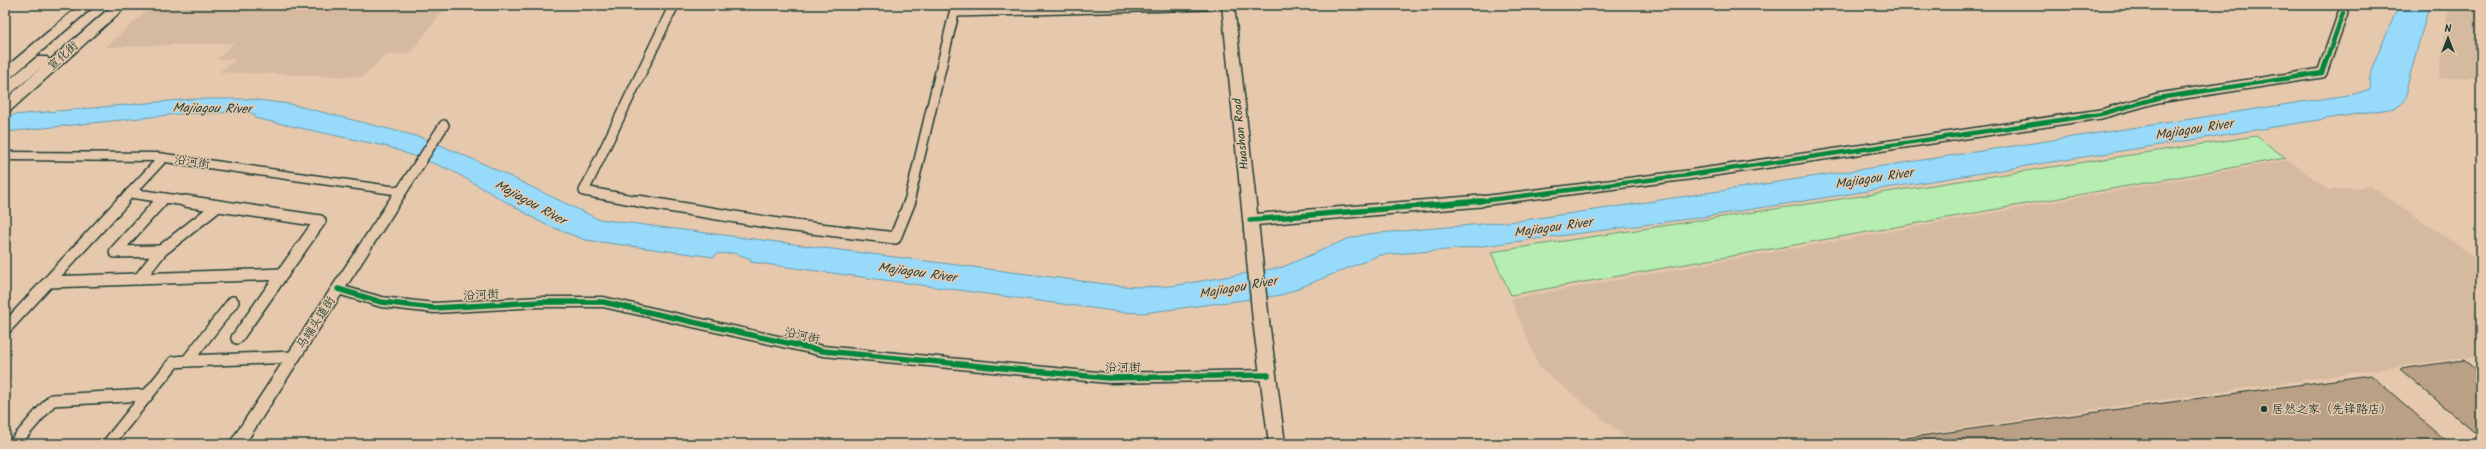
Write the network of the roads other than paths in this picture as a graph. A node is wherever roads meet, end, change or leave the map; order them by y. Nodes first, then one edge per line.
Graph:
1 (76, 5) edge
2 (88, 5) edge
3 (109, 5) edge
4 (121, 5) edge
5 (674, 5) edge
6 (1210, 5) edge
7 (1228, 5) edge
8 (956, 8) edge
9 (2343, 13) dead end
10 (5, 63) edge
11 (5, 76) edge
12 (5, 91) edge
13 (5, 108) edge
14 (444, 125) dead end
15 (5, 156) edge
16 (163, 158) junction
17 (421, 161) joint
18 (402, 191) junction
19 (130, 193) junction
20 (164, 198) junction
21 (218, 206) junction
22 (1250, 220) junction
23 (161, 250) junction
24 (283, 274) junction
25 (139, 279) junction
26 (49, 282) junction
27 (338, 289) junction
28 (233, 302) dead end
29 (5, 329) edge
30 (237, 338) dead end
31 (294, 357) junction
32 (187, 362) junction
33 (1268, 375) junction
34 (147, 395) junction
35 (14, 444) edge
36 (108, 444) edge
37 (237, 444) edge
38 (1277, 444) edge

1 - 10 highway
2 - 11 highway, 宣化街
3 - 12 highway
4 - 13 highway, 宣化街
5 - 8 street
6 - 8 street
7 - 22 main road, Huashan Road
9 - 22 street
14 - 17 street
15 - 16 street, 沿河街
16 - 18 street, 沿河街
16 - 19 street
17 - 18 street, 马端头道街
18 - 27 street, 马端头道街
19 - 20 street
19 - 26 street
20 - 21 street
20 - 23 street
21 - 23 street
21 - 24 street
22 - 33 main road, Huashan Road
23 - 25 street
24 - 25 street
24 - 30 street
25 - 26 street
26 - 29 street
27 - 31 street, 马端头道街
27 - 33 street, 沿河街
28 - 32 street
31 - 32 street
31 - 37 street, 马端头道街
32 - 34 street
33 - 38 main road, Huashan Road
34 - 35 street
34 - 36 street

